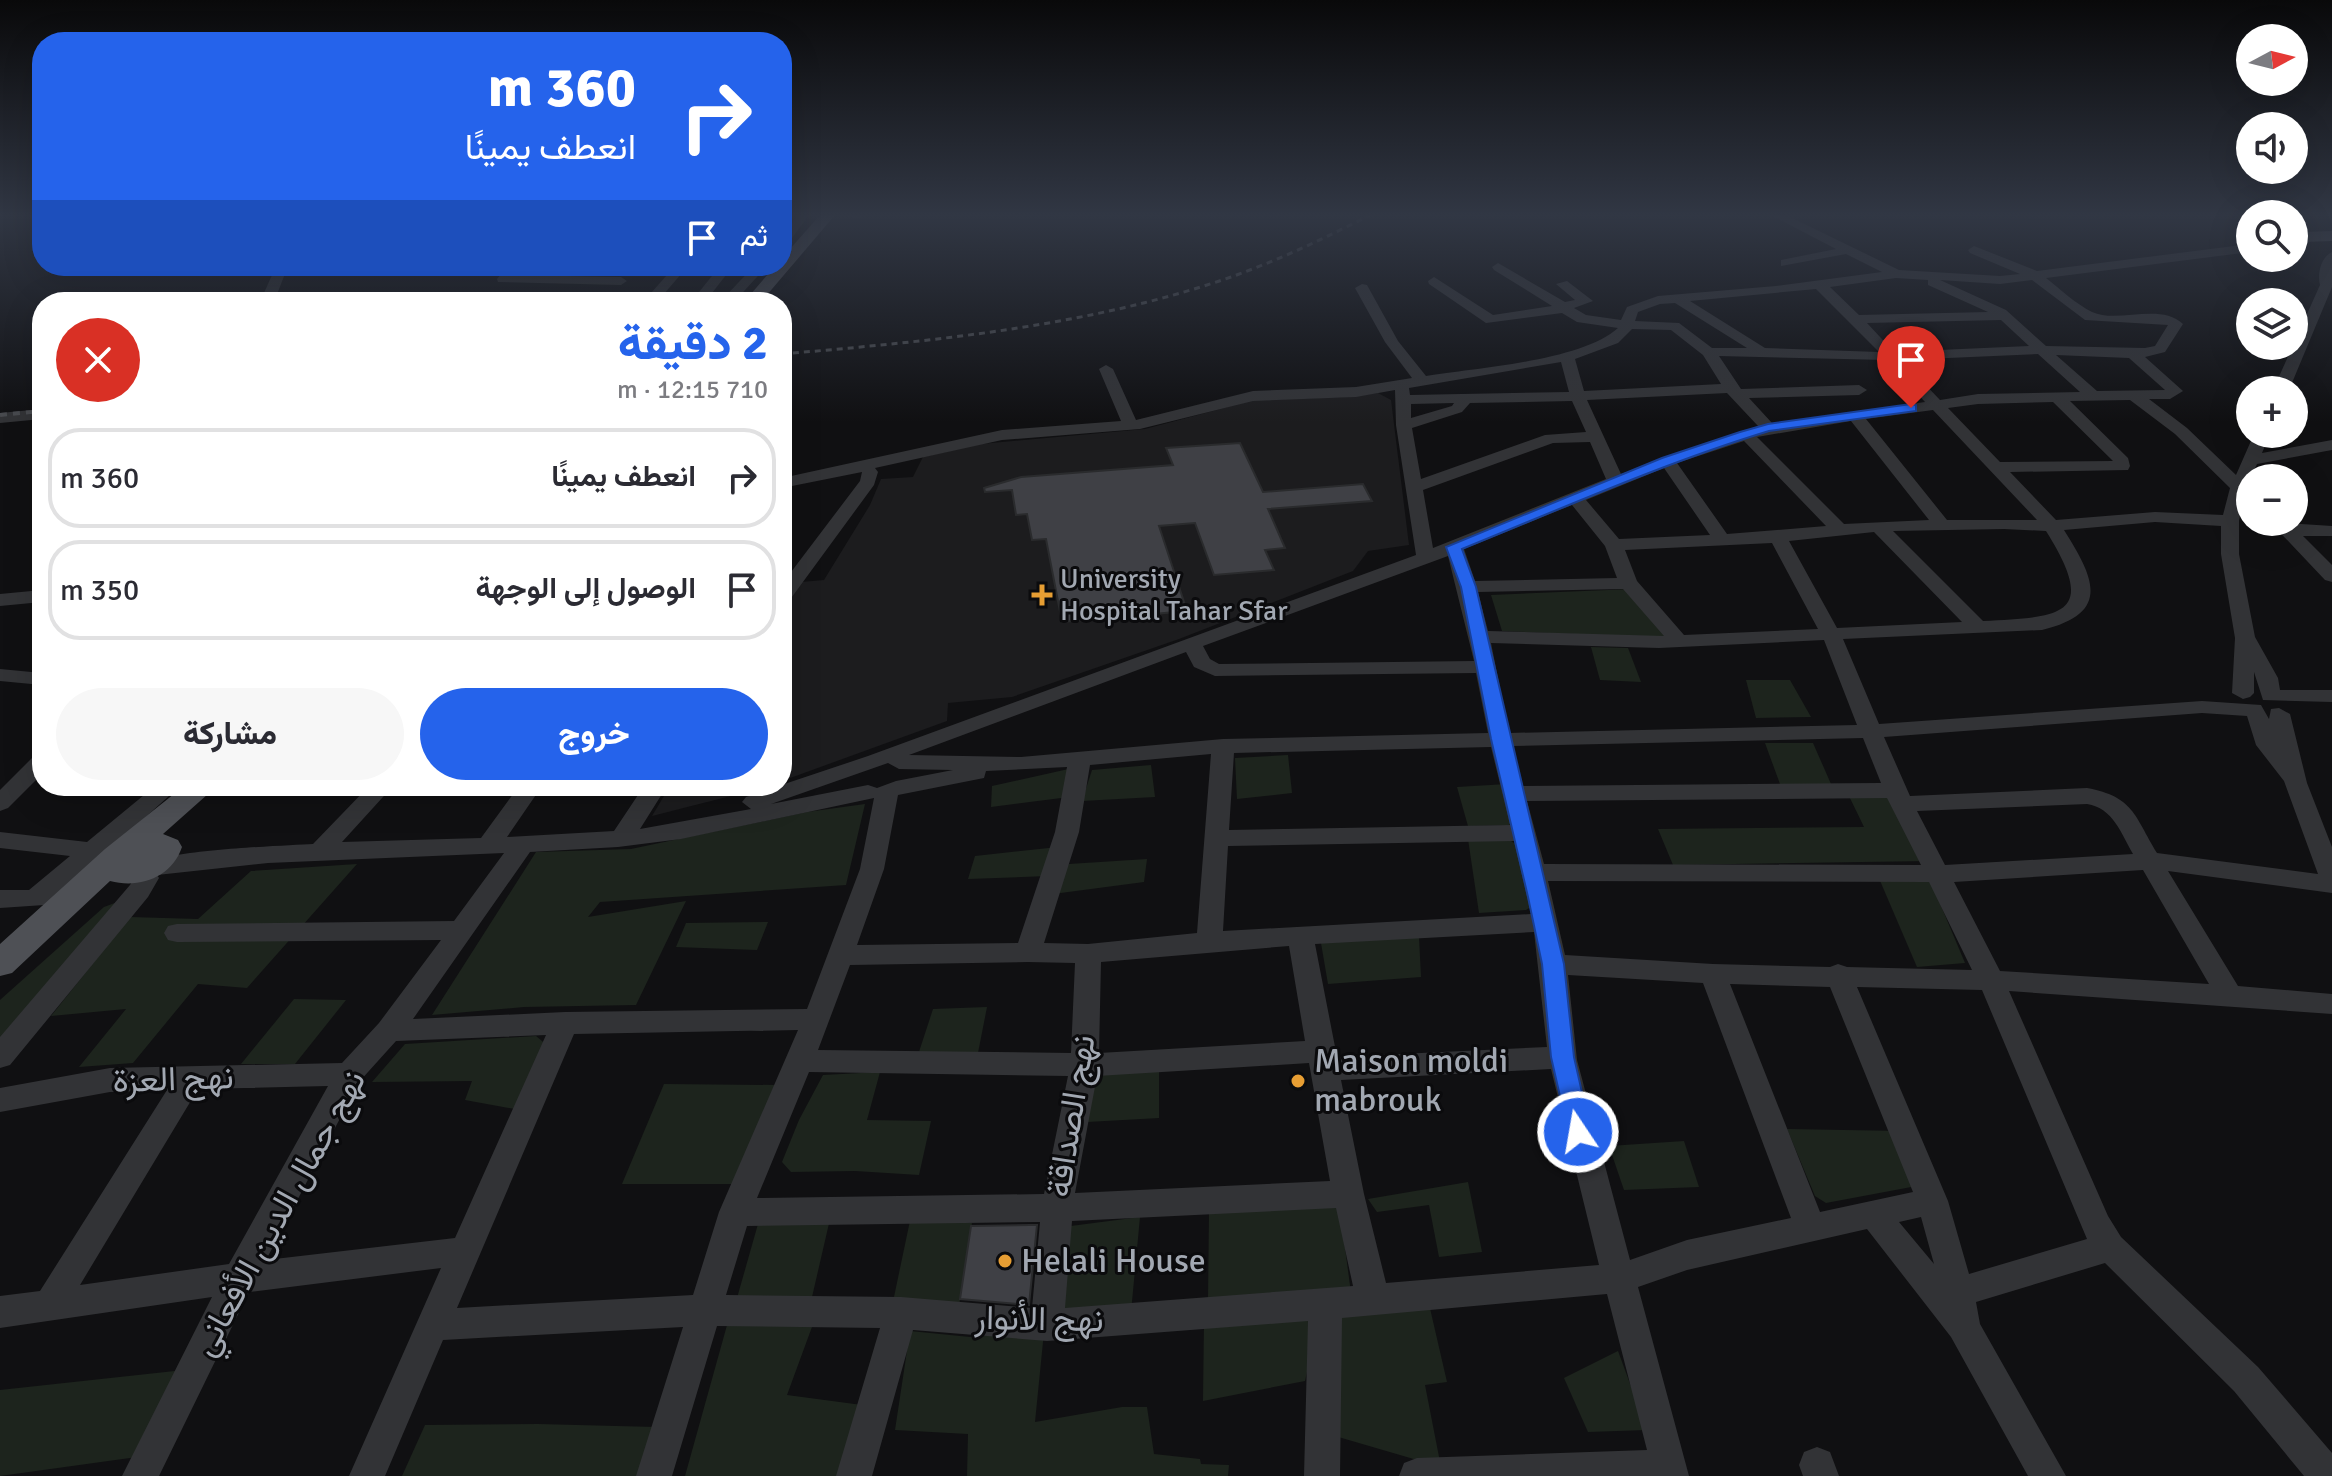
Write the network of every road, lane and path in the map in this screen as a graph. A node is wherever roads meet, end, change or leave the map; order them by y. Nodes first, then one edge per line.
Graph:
1 (2329, 283) edge
2 (1438, 284) edge
3 (1526, 284) edge
4 (1562, 284) dead end
5 (1828, 284) edge
6 (1936, 284) edge
7 (2046, 284) edge
8 (1820, 285) junction
9 (1362, 288) dead end
10 (1677, 298) junction
11 (1564, 307) junction
12 (2005, 316) junction
13 (1582, 319) junction
14 (1855, 319) junction
15 (1627, 325) junction
16 (1606, 343) junction
17 (1759, 350) junction
18 (2041, 350) junction
19 (1709, 352) junction
20 (2132, 353) junction
21 (1817, 356) junction
22 (1567, 357) junction
23 (1889, 357) junction
24 (1106, 369) dead end
25 (2287, 376) edge
26 (1421, 380) junction
27 (1859, 390) junction
28 (1734, 391) junction
29 (1402, 392) junction
30 (2091, 394) junction
31 (2055, 395) junction
32 (2134, 395) junction
33 (1578, 396) junction
34 (1464, 399) junction
35 (1934, 404) junction
36 (1888, 411) junction
37 (32, 415) edge
38 (1855, 416) junction
39 (0, 418) edge
40 (1131, 425) junction
41 (1404, 425) junction
42 (1768, 428) junction
43 (1745, 434) junction
44 (1594, 437) junction
45 (2327, 446) edge
46 (2255, 448) edge
47 (2250, 460) junction
48 (1667, 461) junction
49 (2249, 464) edge
50 (866, 466) junction
51 (1993, 467) junction
52 (792, 481) edge
53 (1616, 482) junction
54 (2236, 485) edge
55 (1413, 488) junction
56 (1575, 498) junction
57 (2236, 509) edge
58 (2230, 521) junction
59 (1941, 524) junction
60 (1878, 526) junction
61 (2052, 526) junction
62 (2308, 528) edge
63 (1839, 530) junction
64 (2332, 531) edge
65 (2294, 536) edge
66 (1778, 537) junction
67 (1721, 538) junction
68 (1614, 545) junction
69 (1454, 547) junction
70 (1425, 556) junction
71 (2332, 576) edge
72 (1628, 583) junction
73 (792, 584) edge
74 (1469, 587) junction
75 (32, 597) edge
76 (0, 600) edge
77 (1978, 627) junction
78 (1831, 634) junction
79 (1478, 637) junction
80 (1679, 641) junction
81 (1192, 643) junction
82 (1485, 667) junction
83 (0, 675) edge
84 (32, 678) edge
85 (2332, 697) edge
86 (2261, 704) junction
87 (957, 729) junction
88 (1871, 731) junction
89 (1500, 739) junction
90 (1223, 746) junction
91 (1080, 758) junction
92 (1021, 764) junction
93 (32, 771) edge
94 (890, 774) junction
95 (1516, 794) junction
96 (164, 796) edge
97 (194, 796) edge
98 (197, 796) edge
99 (372, 796) edge
100 (524, 796) edge
101 (649, 796) edge
102 (1899, 797) junction
103 (0, 803) edge
104 (1524, 833) junction
105 (622, 838) junction
106 (1218, 838) junction
107 (0, 840) edge
108 (522, 846) junction
109 (487, 847) junction
110 (319, 852) junction
111 (130, 859) junction
112 (2152, 861) junction
113 (1533, 872) junction
114 (1940, 874) junction
115 (2332, 882) edge
116 (0, 899) edge
117 (54, 899) junction
118 (1544, 922) junction
119 (463, 930) junction
120 (177, 933) dead end
121 (1300, 936) junction
122 (27, 941) junction
123 (1209, 941) junction
124 (1028, 952) junction
125 (1088, 954) junction
126 (842, 955) junction
127 (0, 964) edge
128 (1553, 964) junction
129 (1713, 974) junction
130 (1838, 974) junction
131 (1991, 980) junction
132 (2230, 996) junction
133 (2332, 1004) edge
134 (817, 1019) junction
135 (565, 1023) junction
136 (389, 1031) junction
137 (0, 1057) edge
138 (1563, 1057) junction
139 (1322, 1060) junction
140 (799, 1061) junction
141 (1085, 1065) junction
142 (349, 1074) junction
143 (190, 1078) junction
144 (0, 1100) edge
145 (1348, 1194) junction
146 (1932, 1201) junction
147 (1057, 1208) junction
148 (735, 1212) junction
149 (1872, 1212) junction
150 (1810, 1225) junction
151 (2110, 1247) junction
152 (464, 1251) junction
153 (239, 1278) junction
154 (1620, 1278) junction
155 (1958, 1292) junction
156 (1373, 1299) junction
157 (51, 1303) junction
158 (1325, 1304) junction
159 (705, 1310) junction
160 (0, 1312) edge
161 (901, 1313) junction
162 (432, 1325) junction
163 (1047, 1325) junction
164 (1964, 1328) junction
165 (1670, 1471) edge
166 (140, 1476) edge
167 (367, 1476) edge
168 (654, 1476) edge
169 (854, 1476) edge
170 (1322, 1476) edge
171 (1417, 1476) edge
172 (2048, 1476) edge
173 (2328, 1476) edge

1 - 25 street
2 - 11 street
3 - 11 street
4 - 11 street
5 - 8 street
6 - 12 street
7 - 20 street
8 - 10 street
8 - 14 street
9 - 26 street
10 - 15 street
10 - 17 street
11 - 13 street
12 - 14 street
12 - 18 street
13 - 15 street
13 - 16 street
14 - 23 street
15 - 16 street
15 - 19 street
16 - 22 street
17 - 19 street
17 - 21 street
18 - 20 street
18 - 23 street
18 - 30 street
19 - 28 street
20 - 32 street
21 - 23 street
21 - 27 street
22 - 26 street
22 - 33 street
23 - 35 street
24 - 40 street
26 - 29 street
27 - 28 street
27 - 36 street
28 - 33 street
28 - 42 street
29 - 34 street
29 - 40 street
29 - 41 street
30 - 31 street
30 - 32 street
31 - 35 street
31 - 51 street
32 - 54 street
33 - 34 street
33 - 44 street
34 - 41 street
35 - 36 street
35 - 51 street
36 - 38 street
37 - 39 street
38 - 42 street
38 - 59 street
40 - 50 street
41 - 55 street
42 - 43 street
43 - 48 street
43 - 63 street
44 - 53 street
44 - 55 street
45 - 47 street
46 - 47 street
47 - 49 street
48 - 53 street
48 - 67 street
50 - 52 street
50 - 73 street
51 - 61 street
53 - 56 street
55 - 70 street
56 - 68 street
56 - 69 street
57 - 58 street
58 - 61 street
58 - 86 street
59 - 60 street
59 - 61 street
60 - 63 street
60 - 77 street
61 - 77 street
62 - 64 street
63 - 66 street
65 - 71 street
66 - 67 street
66 - 78 street
67 - 68 street
68 - 72 street
69 - 70 street
69 - 74 street
70 - 81 street
72 - 74 street
72 - 80 street
74 - 79 street
75 - 76 street
77 - 78 street
78 - 80 street
78 - 88 street
79 - 80 street
79 - 82 street
81 - 82 street
81 - 87 street
82 - 89 street
83 - 84 street
85 - 86 street
86 - 88 street
86 - 115 street
87 - 94 street
87 - 94 street
88 - 89 street
88 - 102 street
89 - 90 street
89 - 95 street
90 - 91 street
90 - 106 street
91 - 92 street
91 - 124 street
92 - 94 street
92 - 94 street
93 - 103 street
94 - 105 street
94 - 126 street
95 - 102 street
95 - 104 street
96 - 111 street
97 - 111 main road
98 - 111 main road
99 - 110 street
100 - 109 street
101 - 105 street
102 - 112 street
102 - 114 street
104 - 106 street
104 - 113 street
105 - 108 street
106 - 123 street
107 - 111 street
108 - 109 street
108 - 119 street, نهج جمال الدين الأفعاني
109 - 110 street
110 - 111 street
111 - 117 main road
111 - 122 main road
111 - 137 street
112 - 114 street
112 - 115 street
112 - 132 street
113 - 114 street
113 - 118 street
114 - 131 street
116 - 117 street
117 - 122 main road
118 - 121 street
118 - 128 street
119 - 120 street
119 - 136 street, نهج جمال الدين الأفعاني
121 - 123 street
121 - 139 street
122 - 127 main road
123 - 125 street
124 - 125 street
124 - 126 street
125 - 141 street, نهج الصداقة
126 - 134 street
128 - 129 street
128 - 138 street
129 - 130 street
129 - 150 street
130 - 131 street
130 - 146 street
131 - 132 street
131 - 151 street
132 - 133 street
134 - 135 street
134 - 140 street
135 - 136 street
135 - 152 street
136 - 142 street, نهج جمال الدين الأفعاني
138 - 139 street
138 - 154 street
139 - 141 street
139 - 145 street
140 - 141 street
140 - 148 street
141 - 147 street, نهج الصداقة
142 - 143 street, نهج العزة
142 - 153 street, نهج جمال الدين الأفعاني
143 - 144 street, نهج العزة
143 - 157 street
145 - 147 street
145 - 156 street
146 - 149 street, نهج الأنوار
146 - 155 street
147 - 148 street
147 - 163 street, نهج الصداقة
148 - 159 street
149 - 150 street, نهج الأنوار
149 - 164 street
150 - 154 street, نهج الأنوار
151 - 155 street
151 - 173 street
152 - 153 street
152 - 162 street
153 - 157 street
153 - 166 street, نهج جمال الدين الأفعاني
154 - 156 street, نهج الأنوار
154 - 165 street
155 - 164 street
156 - 158 street, نهج الأنوار
157 - 160 street
158 - 163 street, نهج الأنوار
158 - 170 street
159 - 161 street, نهج الأنوار
159 - 162 street, نهج الأنوار
159 - 168 street
161 - 163 street, نهج الأنوار
161 - 169 street
162 - 167 street
164 - 172 street
165 - 171 street

